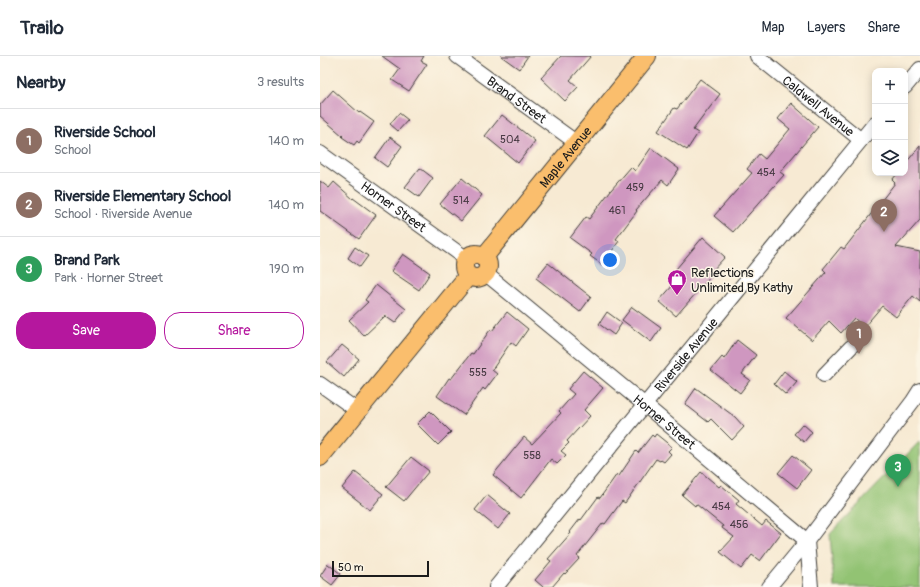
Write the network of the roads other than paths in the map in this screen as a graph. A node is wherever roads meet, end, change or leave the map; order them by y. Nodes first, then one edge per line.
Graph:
1 (457, 56) edge
2 (647, 56) edge
3 (757, 56) edge
4 (920, 69) edge
5 (908, 83) edge
6 (872, 127) edge
7 (861, 140) junction
8 (577, 142) junction
9 (320, 153) edge
10 (476, 266) junction
11 (851, 347) dead end
12 (824, 375) dead end
13 (320, 384) edge
14 (920, 390) edge
15 (645, 405) junction
16 (358, 411) junction
17 (320, 457) edge
18 (807, 541) junction
19 (496, 587) edge
20 (769, 587) edge
21 (811, 587) edge

1 - 8 street, Brand Street
2 - 8 main road, Maple Avenue
3 - 7 street, Caldwell Avenue
4 - 5 street
6 - 7 street, Riverside Avenue
7 - 15 street, Riverside Avenue
8 - 10 main road, Maple Avenue
9 - 10 street, Horner Street
10 - 15 street, Horner Street
10 - 16 main road, Maple Avenue
11 - 12 street
13 - 16 street
14 - 18 street
15 - 18 street, Horner Street
15 - 19 street, Riverside Avenue
16 - 17 main road, Maple Avenue
18 - 20 street
18 - 21 street

